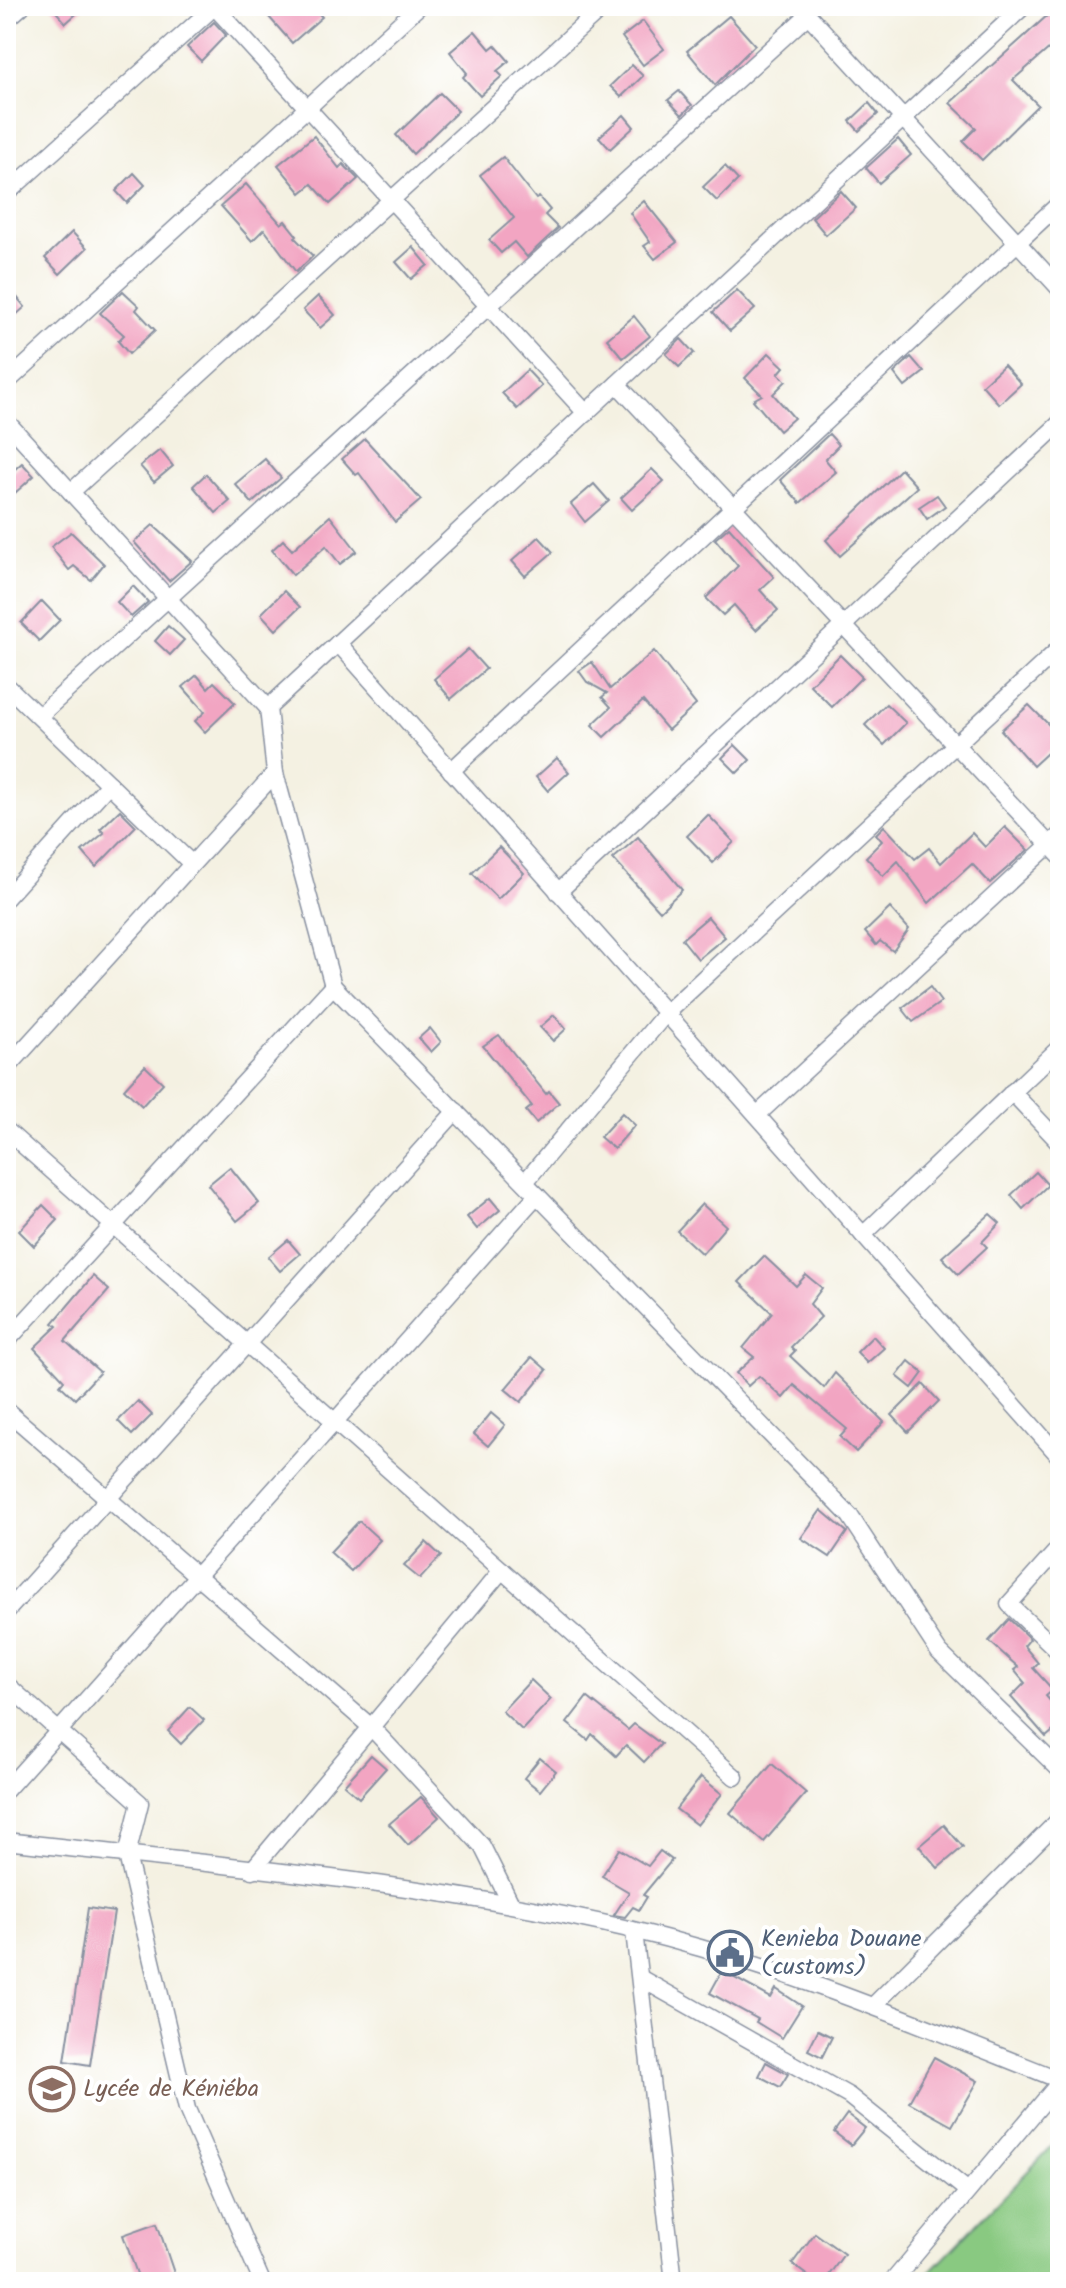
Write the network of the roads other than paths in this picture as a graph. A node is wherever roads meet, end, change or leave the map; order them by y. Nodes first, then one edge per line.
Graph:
1 (22, 6) edge
2 (215, 6) edge
3 (419, 6) edge
4 (604, 6) edge
5 (1024, 6) edge
6 (804, 10) edge
7 (6, 20) edge
8 (307, 108) junction
9 (903, 118) junction
10 (6, 194) edge
11 (391, 200) junction
12 (1060, 203) edge
13 (1017, 242) junction
14 (1060, 289) edge
15 (488, 306) junction
16 (6, 383) edge
17 (617, 384) junction
18 (586, 413) junction
19 (6, 421) edge
20 (1060, 423) edge
21 (71, 492) junction
22 (734, 508) junction
23 (168, 599) junction
24 (844, 625) junction
25 (338, 643) junction
26 (1060, 648) edge
27 (6, 685) edge
28 (268, 708) junction
29 (39, 716) junction
30 (955, 745) junction
31 (451, 771) junction
32 (275, 773) junction
33 (109, 784) junction
34 (1057, 845) edge
35 (192, 864) junction
36 (558, 892) junction
37 (6, 898) edge
38 (333, 986) junction
39 (666, 1013) junction
40 (1060, 1047) edge
41 (6, 1069) edge
42 (1012, 1092) junction
43 (456, 1111) junction
44 (757, 1115) junction
45 (6, 1130) edge
46 (1060, 1143) edge
47 (531, 1189) junction
48 (114, 1225) junction
49 (863, 1235) junction
50 (6, 1342) edge
51 (247, 1344) junction
52 (6, 1410) edge
53 (334, 1422) junction
54 (1060, 1457) edge
55 (108, 1499) junction
56 (1060, 1547) edge
57 (502, 1570) junction
58 (197, 1576) junction
59 (6, 1612) edge
60 (1060, 1653) edge
61 (6, 1684) edge
62 (371, 1727) junction
63 (59, 1731) junction
64 (1060, 1770) edge
65 (735, 1777) dead end
66 (6, 1790) edge
67 (1060, 1819) edge
68 (6, 1841) edge
69 (127, 1855) junction
70 (252, 1870) junction
71 (511, 1904) junction
72 (634, 1931) junction
73 (640, 1978) junction
74 (873, 2006) junction
75 (1060, 2081) edge
76 (968, 2191) junction
77 (262, 2282) edge
78 (674, 2282) edge
79 (892, 2282) edge

1 - 7 street
2 - 8 street
2 - 10 street
3 - 8 street
4 - 11 street
5 - 9 street
6 - 9 street
6 - 15 street
8 - 11 street
8 - 16 street
9 - 13 street
9 - 17 street
11 - 15 street
11 - 21 street
12 - 13 street
13 - 14 street
13 - 22 street
15 - 18 street
15 - 23 street
17 - 18 street
17 - 22 street
18 - 25 street
19 - 21 street
20 - 24 street
21 - 23 street
22 - 24 street
22 - 31 street
23 - 28 street
23 - 29 street
24 - 30 street
24 - 36 street
25 - 28 street
25 - 31 street
26 - 30 street
27 - 29 street
28 - 32 street
29 - 33 street
30 - 34 street
30 - 39 street
31 - 36 street
32 - 35 street
32 - 38 street
33 - 35 street
33 - 37 street
34 - 44 street
35 - 41 street
36 - 39 street
38 - 43 street
38 - 48 street
39 - 44 street
39 - 47 street
40 - 42 street
42 - 46 street
42 - 49 street
43 - 47 street
43 - 51 street
44 - 49 street
45 - 48 street
47 - 53 street
47 - 64 street
48 - 50 street
48 - 51 street
49 - 54 street
51 - 53 street
51 - 55 street
52 - 55 street
53 - 57 street
53 - 58 street
55 - 58 street
55 - 59 street
56 - 60 street
57 - 62 street
57 - 65 street
58 - 62 street
58 - 63 street
61 - 63 street
62 - 70 street
62 - 71 street
63 - 66 street
63 - 69 street
67 - 74 street
68 - 69 street
69 - 70 street
69 - 77 street
70 - 71 street
71 - 72 street
72 - 73 street
72 - 74 street
73 - 76 street
73 - 78 street
74 - 75 street
75 - 76 street
76 - 79 street

